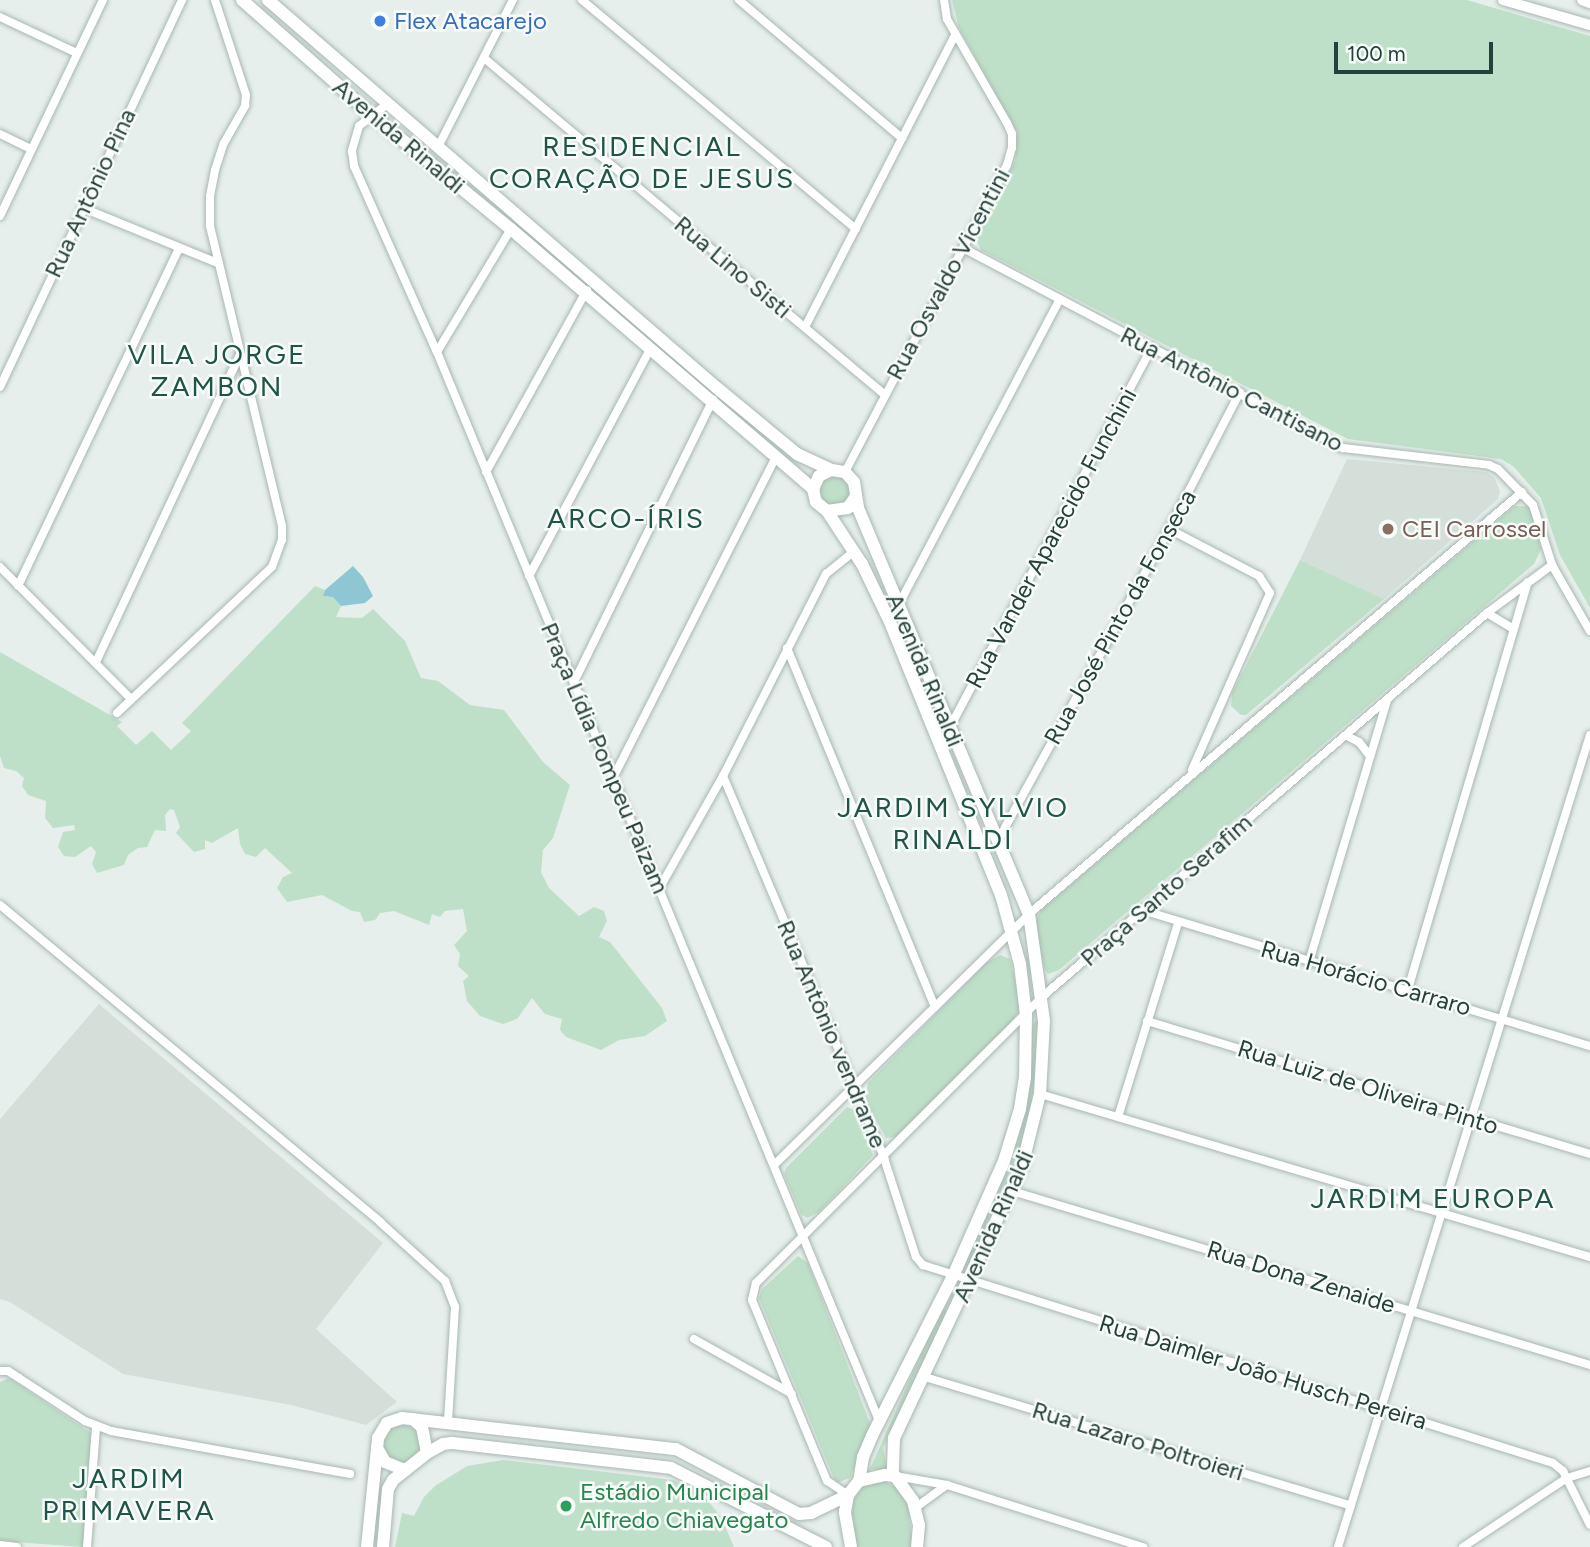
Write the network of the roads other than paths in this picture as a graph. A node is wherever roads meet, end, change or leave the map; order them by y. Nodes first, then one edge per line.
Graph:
1 (103, 0) edge
2 (182, 0) edge
3 (215, 0) edge
4 (242, 0) edge
5 (268, 0) edge
6 (513, 0) edge
7 (582, 0) edge
8 (739, 0) edge
9 (944, 0) edge
10 (1503, 0) edge
11 (0, 17) edge
12 (1590, 25) edge
13 (955, 36) junction
14 (77, 53) junction
15 (484, 58) junction
16 (386, 105) junction
17 (372, 115) junction
18 (0, 134) edge
19 (902, 138) junction
20 (438, 147) junction
21 (31, 149) junction
22 (83, 208) junction
23 (0, 216) edge
24 (511, 229) junction
25 (856, 229) junction
26 (963, 248) junction
27 (179, 249) junction
28 (218, 263) junction
29 (587, 277) junction
30 (586, 295) junction
31 (1060, 299) junction
32 (804, 327) junction
33 (1152, 348) junction
34 (649, 351) junction
35 (437, 352) junction
36 (240, 355) junction
37 (0, 387) edge
38 (717, 388) junction
39 (1240, 392) junction
40 (885, 395) junction
41 (711, 403) junction
42 (776, 457) junction
43 (838, 471) junction
44 (485, 472) junction
45 (813, 489) junction
46 (1522, 492) junction
47 (856, 496) junction
48 (827, 511) junction
49 (1169, 529) junction
50 (854, 551) junction
51 (1552, 565) junction
52 (0, 567) edge
53 (529, 576) junction
54 (1528, 581) junction
55 (18, 586) junction
56 (898, 606) junction
57 (1487, 612) junction
58 (1514, 629) junction
59 (1590, 631) edge
60 (787, 648) junction
61 (96, 662) junction
62 (573, 682) junction
63 (131, 699) junction
64 (1387, 699) junction
65 (117, 713) dead end
66 (949, 730) junction
67 (1590, 735) edge
68 (1347, 736) junction
69 (1370, 756) junction
70 (1191, 773) junction
71 (723, 776) junction
72 (613, 778) junction
73 (997, 842) junction
74 (659, 889) junction
75 (0, 905) edge
76 (1142, 910) junction
77 (1029, 914) junction
78 (1178, 923) junction
79 (1013, 931) junction
80 (1309, 962) junction
81 (1408, 989) junction
82 (1042, 997) junction
83 (935, 1007) junction
84 (1026, 1014) junction
85 (1502, 1018) junction
86 (1147, 1021) junction
87 (1590, 1046) edge
88 (855, 1088) junction
89 (1040, 1094) junction
90 (1118, 1117) junction
91 (1471, 1117) junction
92 (1590, 1154) edge
93 (884, 1158) junction
94 (775, 1164) junction
95 (1012, 1191) junction
96 (1442, 1211) junction
97 (802, 1240) junction
98 (1590, 1257) edge
99 (953, 1276) junction
100 (970, 1282) junction
101 (1412, 1310) junction
102 (694, 1339) dead end
103 (1590, 1365) edge
104 (0, 1371) edge
105 (925, 1377) junction
106 (793, 1394) junction
107 (1381, 1408) junction
108 (413, 1419) junction
109 (448, 1422) junction
110 (880, 1423) junction
111 (96, 1426) junction
112 (377, 1448) junction
113 (427, 1453) junction
114 (405, 1470) junction
115 (1590, 1471) edge
116 (350, 1475) dead end
117 (894, 1476) junction
118 (1567, 1478) junction
119 (859, 1481) junction
120 (947, 1485) junction
121 (848, 1494) junction
122 (1351, 1506) junction
123 (915, 1507) junction
124 (1590, 1525) edge
125 (0, 1545) edge
126 (17, 1547) edge
127 (87, 1547) edge
128 (367, 1547) edge
129 (383, 1547) edge
130 (826, 1547) edge
131 (851, 1547) edge
132 (918, 1547) edge
133 (1143, 1547) edge
134 (1338, 1547) edge
135 (1463, 1547) edge

1 - 14 street
2 - 22 street, Rua Antônio Pina
3 - 28 street
4 - 17 main road, Avenida Rinaldi
5 - 16 main road, Avenida Rinaldi
6 - 15 street
7 - 25 street
8 - 19 street
9 - 13 street, Rua Osvaldo Vicentini
10 - 12 street
11 - 14 street
13 - 19 street
13 - 26 street, Rua Osvaldo Vicentini
14 - 21 street
15 - 20 street
15 - 32 street, Rua Lino Sisti
16 - 17 street, Praça Lídia Pompeu Paizam
16 - 20 main road, Avenida Rinaldi
17 - 24 main road, Avenida Rinaldi
17 - 35 street, Praça Lídia Pompeu Paizam
18 - 21 street
19 - 25 street
20 - 29 main road, Avenida Rinaldi
21 - 23 street
22 - 27 street
22 - 37 street, Rua Antônio Pina
24 - 30 main road, Avenida Rinaldi
24 - 35 street
25 - 32 street
26 - 31 street, Rua Antônio Cantisano
26 - 40 street, Rua Osvaldo Vicentini
27 - 28 street
27 - 55 street
28 - 36 street
29 - 30 street
29 - 38 main road, Avenida Rinaldi
30 - 34 main road, Avenida Rinaldi
30 - 44 street
31 - 33 street, Rua Antônio Cantisano
31 - 56 street
32 - 40 street, Rua Lino Sisti
33 - 39 street, Rua Antônio Cantisano
33 - 66 street, Rua Vander Aparecido Funchini
34 - 41 main road, Avenida Rinaldi
34 - 53 street
35 - 44 street, Praça Lídia Pompeu Paizam
36 - 61 street
36 - 63 street
38 - 41 street
38 - 43 main road, Avenida Rinaldi
39 - 46 street, Rua Antônio Cantisano
39 - 49 street, Rua José Pinto da Fonseca
40 - 43 street, Rua Osvaldo Vicentini
41 - 42 main road, Avenida Rinaldi
41 - 62 street
42 - 45 main road, Avenida Rinaldi
42 - 72 street
43 - 45 main road
43 - 47 main road
44 - 53 street, Praça Lídia Pompeu Paizam
45 - 48 main road
46 - 51 street, Rua Antônio Cantisano
46 - 70 street
47 - 48 main road
47 - 56 main road, Avenida Rinaldi
48 - 50 main road, Avenida Rinaldi
49 - 70 street
49 - 73 street, Rua José Pinto da Fonseca
50 - 60 street
50 - 79 main road, Avenida Rinaldi
51 - 54 street, Praça Santo Serafim
51 - 59 street, Rua Antônio Cantisano
52 - 55 street
53 - 62 street, Praça Lídia Pompeu Paizam
54 - 57 street, Praça Santo Serafim
54 - 58 street
55 - 61 street
56 - 66 main road, Avenida Rinaldi
57 - 58 street
57 - 64 street, Praça Santo Serafim
58 - 81 street
60 - 71 street
60 - 83 street
61 - 63 street
62 - 72 street, Praça Lídia Pompeu Paizam
63 - 65 street
64 - 68 street, Praça Santo Serafim
64 - 69 street
66 - 73 main road, Avenida Rinaldi
67 - 85 street
68 - 69 street
68 - 76 street, Praça Santo Serafim
69 - 80 street
70 - 77 street
71 - 74 street
71 - 88 street, Rua Antônio vendrame
72 - 74 street, Praça Lídia Pompeu Paizam
73 - 77 main road, Avenida Rinaldi
74 - 94 street, Praça Lídia Pompeu Paizam
75 - 109 street
76 - 78 street, Rua Horácio Carraro
76 - 82 street, Praça Santo Serafim
77 - 79 street
77 - 82 main road, Avenida Rinaldi
78 - 80 street, Rua Horácio Carraro
78 - 86 street
79 - 83 street
79 - 84 main road, Avenida Rinaldi
80 - 81 street, Rua Horácio Carraro
81 - 85 street, Rua Horácio Carraro
82 - 84 street, Praça Santo Serafim
82 - 89 main road, Avenida Rinaldi
83 - 88 street
84 - 93 street, Praça Santo Serafim
84 - 99 main road, Avenida Rinaldi
85 - 87 street, Rua Horácio Carraro
85 - 91 street
86 - 90 street
86 - 91 street, Rua Luiz de Oliveira Pinto
88 - 93 street, Rua Antônio vendrame
88 - 94 street
89 - 90 street
89 - 95 main road, Avenida Rinaldi
90 - 96 street
91 - 92 street, Rua Luiz de Oliveira Pinto
91 - 96 street
93 - 97 street, Praça Santo Serafim
93 - 99 street, Rua Antônio vendrame
94 - 97 street, Praça Lídia Pompeu Paizam
95 - 100 main road, Avenida Rinaldi
95 - 101 street, Rua Dona Zenaide
96 - 98 street
96 - 101 street
97 - 106 street, Praça Santo Serafim
97 - 110 street, Praça Lídia Pompeu Paizam
99 - 100 street, Rua Daimler João Husch Pereira
99 - 110 main road, Avenida Rinaldi
100 - 105 main road, Avenida Rinaldi
100 - 107 street, Rua Daimler João Husch Pereira
101 - 103 street, Rua Dona Zenaide
101 - 107 street
102 - 106 street
104 - 111 street
105 - 117 main road, Avenida Rinaldi
105 - 122 street, Rua Lazaro Poltroieri
106 - 121 street
107 - 118 street, Rua Daimler João Husch Pereira
107 - 122 street
108 - 109 main road
108 - 112 main road
108 - 113 main road
109 - 121 main road
110 - 119 main road, Avenida Rinaldi
111 - 116 street
111 - 127 street
112 - 114 main road
112 - 128 main road
113 - 114 main road
113 - 130 main road
114 - 129 main road
115 - 118 street
117 - 119 main road
117 - 120 street
117 - 123 main road
118 - 124 street
118 - 135 street
119 - 121 main road, Avenida Rinaldi
120 - 123 street
120 - 133 street
121 - 131 main road
122 - 134 street
123 - 132 main road
125 - 126 street

